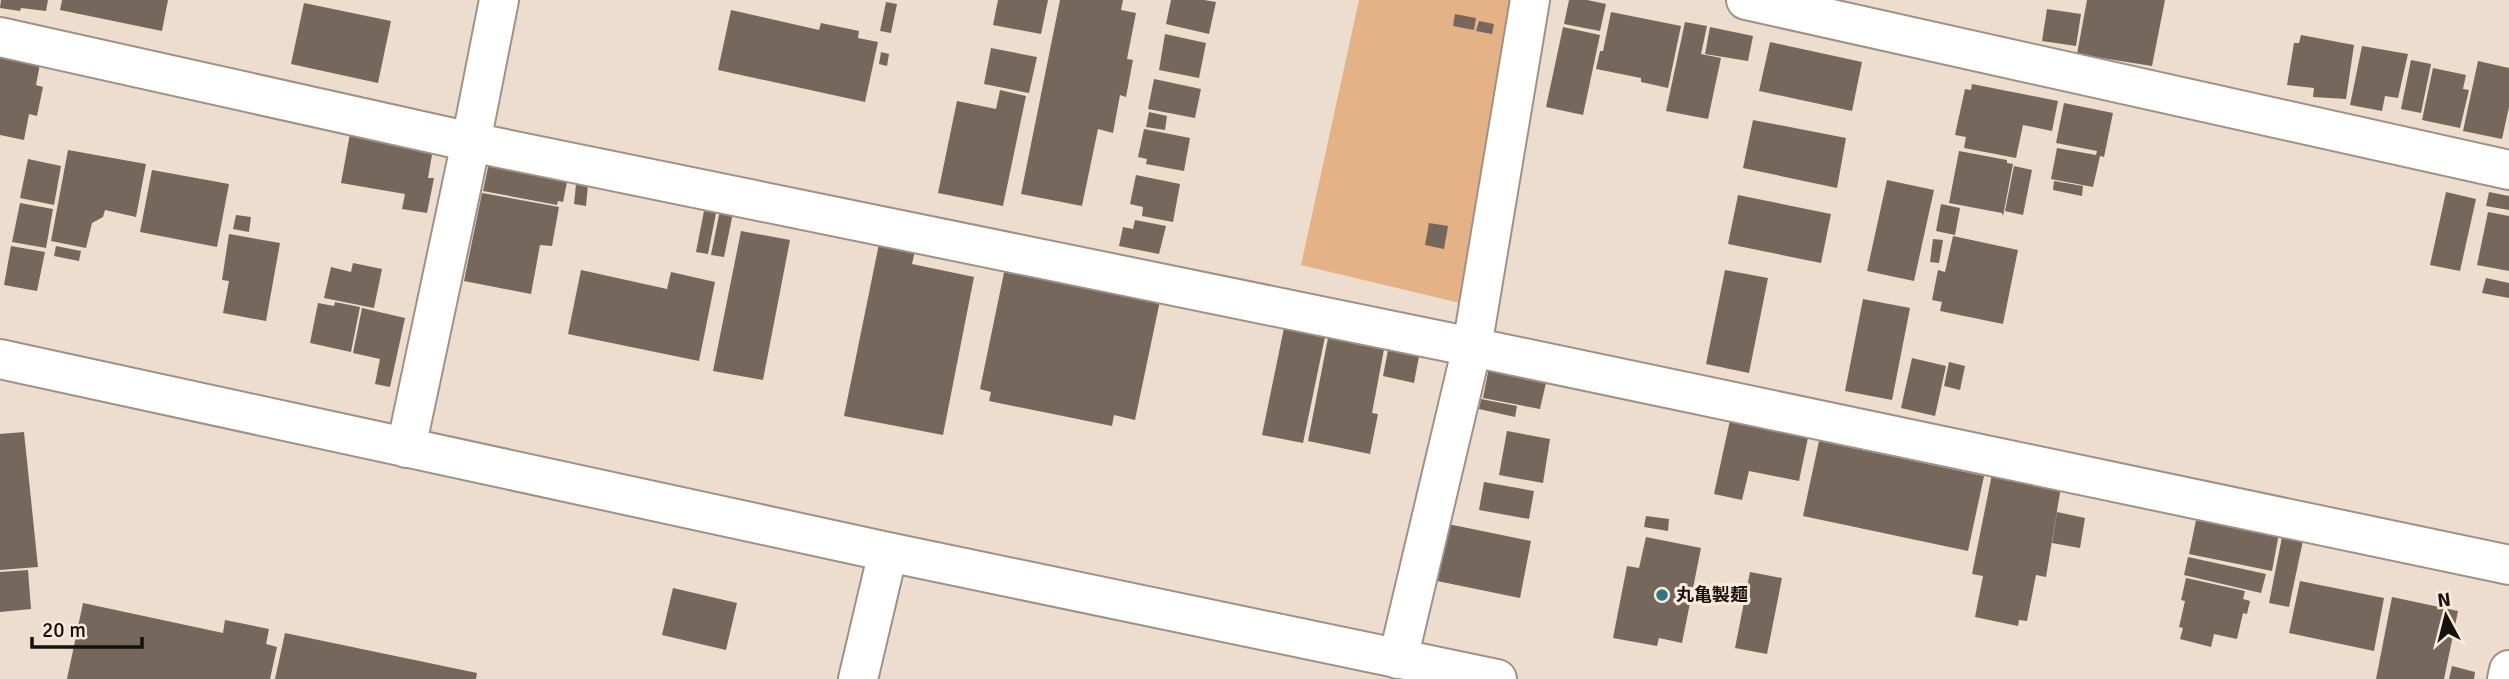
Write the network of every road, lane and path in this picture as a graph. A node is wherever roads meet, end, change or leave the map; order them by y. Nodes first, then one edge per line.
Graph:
1 (499, 0) edge
2 (1530, 0) edge
3 (1746, 0) edge
4 (0, 37) edge
5 (471, 142) junction
6 (2509, 170) edge
7 (1472, 348) junction
8 (0, 359) edge
9 (406, 448) junction
10 (888, 552) junction
11 (2509, 565) edge
12 (1398, 659) junction
13 (2509, 670) edge
14 (858, 679) edge
15 (1497, 679) edge
16 (2507, 679) edge

1 - 5 street
2 - 7 street
3 - 6 street
4 - 5 street
5 - 7 street
5 - 9 street
7 - 11 street
7 - 12 street
8 - 9 street
9 - 10 street
10 - 12 street
10 - 14 street
12 - 15 street
13 - 16 street

